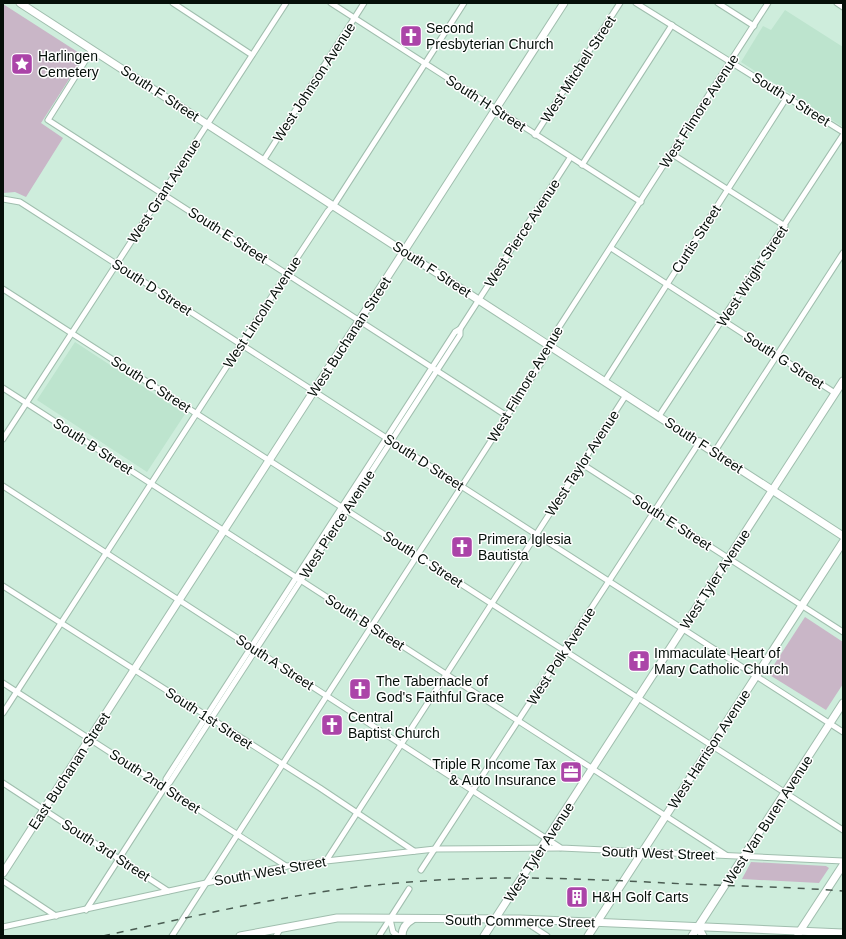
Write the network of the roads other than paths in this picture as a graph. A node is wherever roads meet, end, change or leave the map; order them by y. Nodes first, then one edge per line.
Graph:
1 (20, 3) edge
2 (173, 3) edge
3 (286, 3) edge
4 (331, 3) edge
5 (364, 3) edge
6 (464, 3) edge
7 (564, 3) edge
8 (620, 3) edge
9 (636, 3) edge
10 (718, 3) edge
11 (768, 3) edge
12 (838, 3) edge
13 (843, 7) edge
14 (355, 18) junction
15 (672, 26) junction
16 (754, 26) junction
17 (92, 50) junction
18 (252, 55) junction
19 (731, 62) junction
20 (425, 64) junction
21 (787, 97) junction
22 (496, 109) junction
23 (208, 124) junction
24 (843, 134) edge
25 (535, 135) junction
26 (672, 154) junction
27 (570, 158) junction
28 (264, 161) junction
29 (582, 165) junction
30 (728, 189) junction
31 (162, 193) junction
32 (3, 199) edge
33 (640, 202) junction
34 (334, 205) junction
35 (784, 226) junction
36 (611, 248) junction
37 (405, 251) junction
38 (843, 253) edge
39 (116, 264) junction
40 (287, 273) junction
41 (666, 284) junction
42 (3, 289) edge
43 (478, 300) junction
44 (360, 320) junction
45 (723, 320) junction
46 (71, 332) junction
47 (241, 344) junction
48 (551, 346) junction
49 (777, 356) junction
50 (434, 369) junction
51 (605, 381) junction
52 (843, 381) edge
53 (3, 388) edge
54 (314, 392) junction
55 (835, 393) junction
56 (626, 395) junction
57 (26, 403) junction
58 (197, 413) junction
59 (507, 416) junction
60 (659, 416) junction
61 (3, 439) edge
62 (389, 439) junction
63 (700, 441) junction
64 (716, 451) junction
65 (270, 460) junction
66 (582, 464) junction
67 (151, 484) junction
68 (3, 486) edge
69 (461, 486) junction
70 (772, 490) junction
71 (344, 508) junction
72 (654, 510) junction
73 (224, 531) junction
74 (536, 534) junction
75 (843, 536) edge
76 (843, 542) edge
77 (106, 553) junction
78 (417, 555) junction
79 (728, 558) junction
80 (298, 579) junction
81 (608, 582) junction
82 (3, 586) edge
83 (180, 600) junction
84 (491, 603) junction
85 (803, 605) junction
86 (61, 623) junction
87 (371, 626) junction
88 (683, 629) junction
89 (843, 632) edge
90 (251, 647) junction
91 (565, 650) junction
92 (256, 651) junction
93 (134, 670) junction
94 (446, 674) junction
95 (757, 676) junction
96 (3, 683) edge
97 (16, 692) junction
98 (326, 695) junction
99 (639, 697) junction
100 (843, 703) edge
101 (3, 713) edge
102 (206, 717) junction
103 (211, 720) junction
104 (519, 720) junction
105 (830, 724) junction
106 (843, 732) edge
107 (90, 739) junction
108 (401, 743) junction
109 (712, 745) junction
110 (282, 765) junction
111 (593, 768) junction
112 (3, 783) edge
113 (165, 787) junction
114 (473, 790) junction
115 (785, 793) junction
116 (44, 810) junction
117 (356, 812) junction
118 (666, 816) junction
119 (843, 830) edge
120 (238, 834) junction
121 (547, 838) junction
122 (542, 847) junction
123 (562, 848) junction
124 (435, 849) junction
125 (414, 851) junction
126 (642, 852) junction
127 (727, 855) junction
128 (744, 857) junction
129 (119, 858) junction
130 (326, 861) junction
131 (843, 861) edge
132 (843, 865) edge
133 (286, 866) junction
134 (421, 870) dead end
135 (3, 873) edge
136 (3, 881) edge
137 (206, 883) junction
138 (409, 889) dead end
139 (168, 891) junction
140 (86, 910) junction
141 (56, 916) junction
142 (390, 919) junction
143 (413, 919) junction
144 (495, 919) junction
145 (520, 919) junction
146 (597, 922) junction
147 (3, 927) edge
148 (698, 927) junction
149 (281, 928) junction
150 (843, 933) edge
151 (799, 934) edge
152 (172, 936) edge
153 (242, 936) edge
154 (276, 936) edge
155 (379, 936) edge
156 (398, 936) edge
157 (402, 936) edge
158 (484, 936) edge
159 (547, 936) edge
160 (588, 936) edge
161 (692, 936) edge
162 (703, 936) edge

1 - 17 street, South F Street
2 - 18 street
3 - 18 street, West Grant Avenue
4 - 14 street, South H Street
5 - 14 street, West Johnson Avenue
6 - 20 street, West Lincoln Avenue
7 - 22 street, West Buchanan Street
8 - 25 street, West Mitchell Street
9 - 15 street, South J Street
10 - 16 street
11 - 16 street, West Filmore Avenue
12 - 13 street
14 - 20 street, South H Street
14 - 28 street, West Johnson Avenue
15 - 19 street, South J Street
15 - 29 street
16 - 19 street, West Filmore Avenue
17 - 23 street, South F Street
17 - 31 street, South E Street
18 - 23 street, West Grant Avenue
19 - 21 street, South J Street
19 - 26 street, West Filmore Avenue
20 - 22 street, South H Street
20 - 34 street, West Lincoln Avenue
21 - 24 street, South J Street
21 - 30 street, Curtis Street
22 - 25 street, South H Street
22 - 37 street, West Buchanan Street
23 - 28 street, South F Street
23 - 31 street, West Grant Avenue
24 - 35 street, West Wright Street
25 - 27 street, South H Street
26 - 30 street
26 - 33 street, West Filmore Avenue
27 - 29 street, South H Street
27 - 43 street, West Pierce Avenue
28 - 34 street, South F Street
29 - 33 street, South H Street
30 - 35 street
30 - 41 street, Curtis Street
31 - 39 street, West Grant Avenue
31 - 40 street, South E Street
32 - 39 street, South D Street
33 - 36 street, West Filmore Avenue
34 - 37 street, South F Street
34 - 40 street, West Lincoln Avenue
35 - 45 street, West Wright Street
36 - 41 street, South G Street
36 - 48 street, West Filmore Avenue
37 - 43 street, South F Street
37 - 44 street, West Buchanan Street
38 - 49 street
39 - 46 street, West Grant Avenue
39 - 47 street, South D Street
40 - 44 street, South E Street
40 - 47 street, West Lincoln Avenue
41 - 45 street, South G Street
41 - 51 street, Curtis Street
42 - 46 street, South C Street
43 - 48 street, South F Street
43 - 50 street, West Pierce Avenue
44 - 50 street, South E Street
44 - 54 street, West Buchanan Street
45 - 49 street, South G Street
45 - 60 street, West Wright Street
46 - 57 street, West Grant Avenue
46 - 58 street, South C Street
47 - 54 street, South D Street
47 - 58 street, West Lincoln Avenue
48 - 51 street, South F Street
48 - 59 street, West Filmore Avenue
49 - 55 street, South G Street
49 - 64 street
50 - 59 street, South E Street
50 - 62 street, West Pierce Avenue
51 - 56 street, South F Street
52 - 55 street, West Tyler Avenue
53 - 57 street, South B Street
54 - 62 street, South D Street
54 - 65 street, West Buchanan Street
55 - 70 street, West Tyler Avenue
56 - 60 street, South F Street
56 - 66 street, West Taylor Avenue
57 - 61 street, West Grant Avenue
57 - 67 street, South B Street
58 - 65 street, South C Street
58 - 67 street, West Lincoln Avenue
59 - 69 street, West Filmore Avenue
60 - 63 street, South F Street
62 - 69 street, South D Street
62 - 71 street, West Pierce Avenue
63 - 64 street, South F Street
63 - 72 street, West Polk Avenue
64 - 70 street, South F Street
65 - 71 street, South C Street
65 - 73 street, West Buchanan Street
66 - 72 street, South E Street
66 - 74 street, West Taylor Avenue
67 - 73 street, South B Street
67 - 77 street, West Lincoln Avenue
68 - 77 street, South A Street
69 - 74 street, South D Street
69 - 78 street, West Filmore Avenue
70 - 75 street, South F Street
70 - 79 street, West Tyler Avenue
71 - 78 street, South C Street
71 - 80 street, West Pierce Avenue
72 - 79 street, South E Street
72 - 81 street, West Polk Avenue
73 - 80 street, South B Street
73 - 83 street, West Buchanan Street
74 - 81 street, South D Street
74 - 84 street, West Taylor Avenue
76 - 85 street, West Harrison Avenue
77 - 83 street, South A Street
77 - 86 street, West Lincoln Avenue
78 - 84 street, South C Street
78 - 87 street, West Filmore Avenue
79 - 85 street, South E Street
79 - 88 street, West Tyler Avenue
80 - 87 street, South B Street
80 - 90 street, West Pierce Avenue
80 - 92 street, West Pierce Avenue
81 - 88 street, South D Street
81 - 91 street, West Polk Avenue
82 - 86 street, South 1st Street
83 - 90 street, South A Street
83 - 93 street, West Buchanan Street
84 - 91 street, South C Street
84 - 94 street, West Taylor Avenue
85 - 89 street, South E Street
85 - 95 street, West Harrison Avenue
86 - 93 street, South 1st Street
86 - 97 street, West Lincoln Avenue
87 - 94 street, South B Street
87 - 98 street, West Filmore Avenue
88 - 95 street, South D Street
88 - 99 street, West Tyler Avenue
90 - 92 street, South A Street
90 - 102 street, West Pierce Avenue
91 - 99 street, South C Street
91 - 104 street, West Polk Avenue
92 - 98 street, South A Street
92 - 103 street, West Pierce Avenue
93 - 102 street, South 1st Street
93 - 107 street, East Buchanan Street
94 - 104 street, South B Street
94 - 108 street, West Taylor Avenue
95 - 105 street, South D Street
95 - 109 street, West Harrison Avenue
96 - 97 street, South 2nd Street
97 - 101 street, West Lincoln Avenue
97 - 107 street, South 2nd Street
98 - 108 street, South A Street
98 - 110 street, West Filmore Avenue
99 - 109 street, South C Street
99 - 111 street, West Tyler Avenue
100 - 105 street, West Van Buren Avenue
102 - 103 street, South 1st Street
102 - 113 street, West Pierce Avenue
103 - 110 street, South 1st Street
103 - 113 street, West Pierce Avenue
104 - 111 street, South B Street
104 - 114 street, West Polk Avenue
105 - 106 street, South D Street
105 - 115 street, West Van Buren Avenue
107 - 113 street, South 2nd Street
107 - 116 street, East Buchanan Street
108 - 114 street, South A Street
108 - 117 street, West Taylor Avenue
109 - 115 street, South C Street
109 - 118 street, West Harrison Avenue
110 - 117 street, South 1st Street
110 - 120 street, West Filmore Avenue
111 - 118 street, South B Street
111 - 121 street, West Tyler Avenue
112 - 116 street, South 3rd Street
113 - 120 street, South 2nd Street
113 - 129 street
114 - 121 street, South A Street
114 - 124 street, West Polk Avenue
115 - 119 street, South C Street
115 - 128 street, West Van Buren Avenue
116 - 129 street, South 3rd Street
116 - 135 street, East Buchanan Street
117 - 125 street, South 1st Street
117 - 130 street, West Taylor Avenue
118 - 126 street, West Harrison Avenue
118 - 127 street, South B Street
120 - 133 street, South 2nd Street
120 - 137 street, West Filmore Avenue
121 - 122 street, West Tyler Avenue
121 - 123 street
122 - 123 street, South West Street
122 - 124 street, South West Street
122 - 144 street, West Tyler Avenue
123 - 126 street, South West Street
124 - 125 street, South West Street
124 - 134 street, West Polk Avenue
125 - 130 street, South West Street
126 - 127 street, South West Street
126 - 146 street, West Harrison Avenue
127 - 128 street, South West Street
128 - 131 street, South West Street
128 - 148 street, West Van Buren Avenue
129 - 139 street, South 3rd Street
129 - 140 street
130 - 133 street, South West Street
132 - 151 street
133 - 137 street, South West Street
136 - 141 street
137 - 139 street, South West Street
137 - 152 street, West Filmore Avenue
138 - 142 street
139 - 140 street, South West Street
140 - 141 street, South West Street
141 - 147 street, South West Street
142 - 143 street, South Commerce Street
142 - 149 street, South Commerce Street
142 - 155 street
142 - 156 street
143 - 144 street, South Commerce Street
143 - 157 street
144 - 145 street, South Commerce Street
144 - 158 street, West Tyler Avenue
145 - 146 street, South Commerce Street
145 - 159 street
146 - 148 street, South Commerce Street
146 - 160 street, West Harrison Avenue
148 - 151 street, South Commerce Street
148 - 161 street, West Van Buren Avenue
148 - 162 street
149 - 153 street, South Commerce Street
149 - 154 street
150 - 151 street, South Commerce Street

